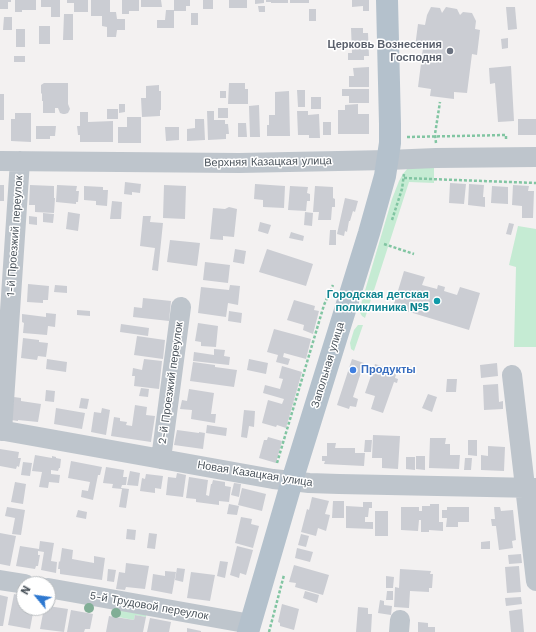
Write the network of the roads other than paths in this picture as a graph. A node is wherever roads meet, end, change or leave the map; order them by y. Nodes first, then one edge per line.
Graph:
1 (387, 0) edge
2 (536, 157) edge
3 (388, 160) junction
4 (0, 161) edge
5 (20, 161) junction
6 (181, 307) dead end
7 (512, 376) dead end
8 (1, 430) edge
9 (161, 458) junction
10 (282, 480) junction
11 (531, 488) edge
12 (0, 580) edge
13 (536, 581) edge
14 (16, 583) edge
15 (56, 590) edge
16 (249, 628) edge

1 - 3 main road, Запольная улица
2 - 3 street, Верхняя Казацкая улица
3 - 5 street, Верхняя Казацкая улица
3 - 10 main road, Запольная улица
4 - 5 street, Верхняя Казацкая улица
5 - 8 street, 1-й Проезжий переулок
6 - 9 street, 2-й Проезжий переулок
7 - 11 street
8 - 9 street, Новая Казацкая улица
9 - 10 street, Новая Казацкая улица
10 - 11 street, Новая Казацкая улица
10 - 16 main road, Запольная улица
11 - 13 street
12 - 14 street
15 - 16 street, 5-й Трудовой переулок

